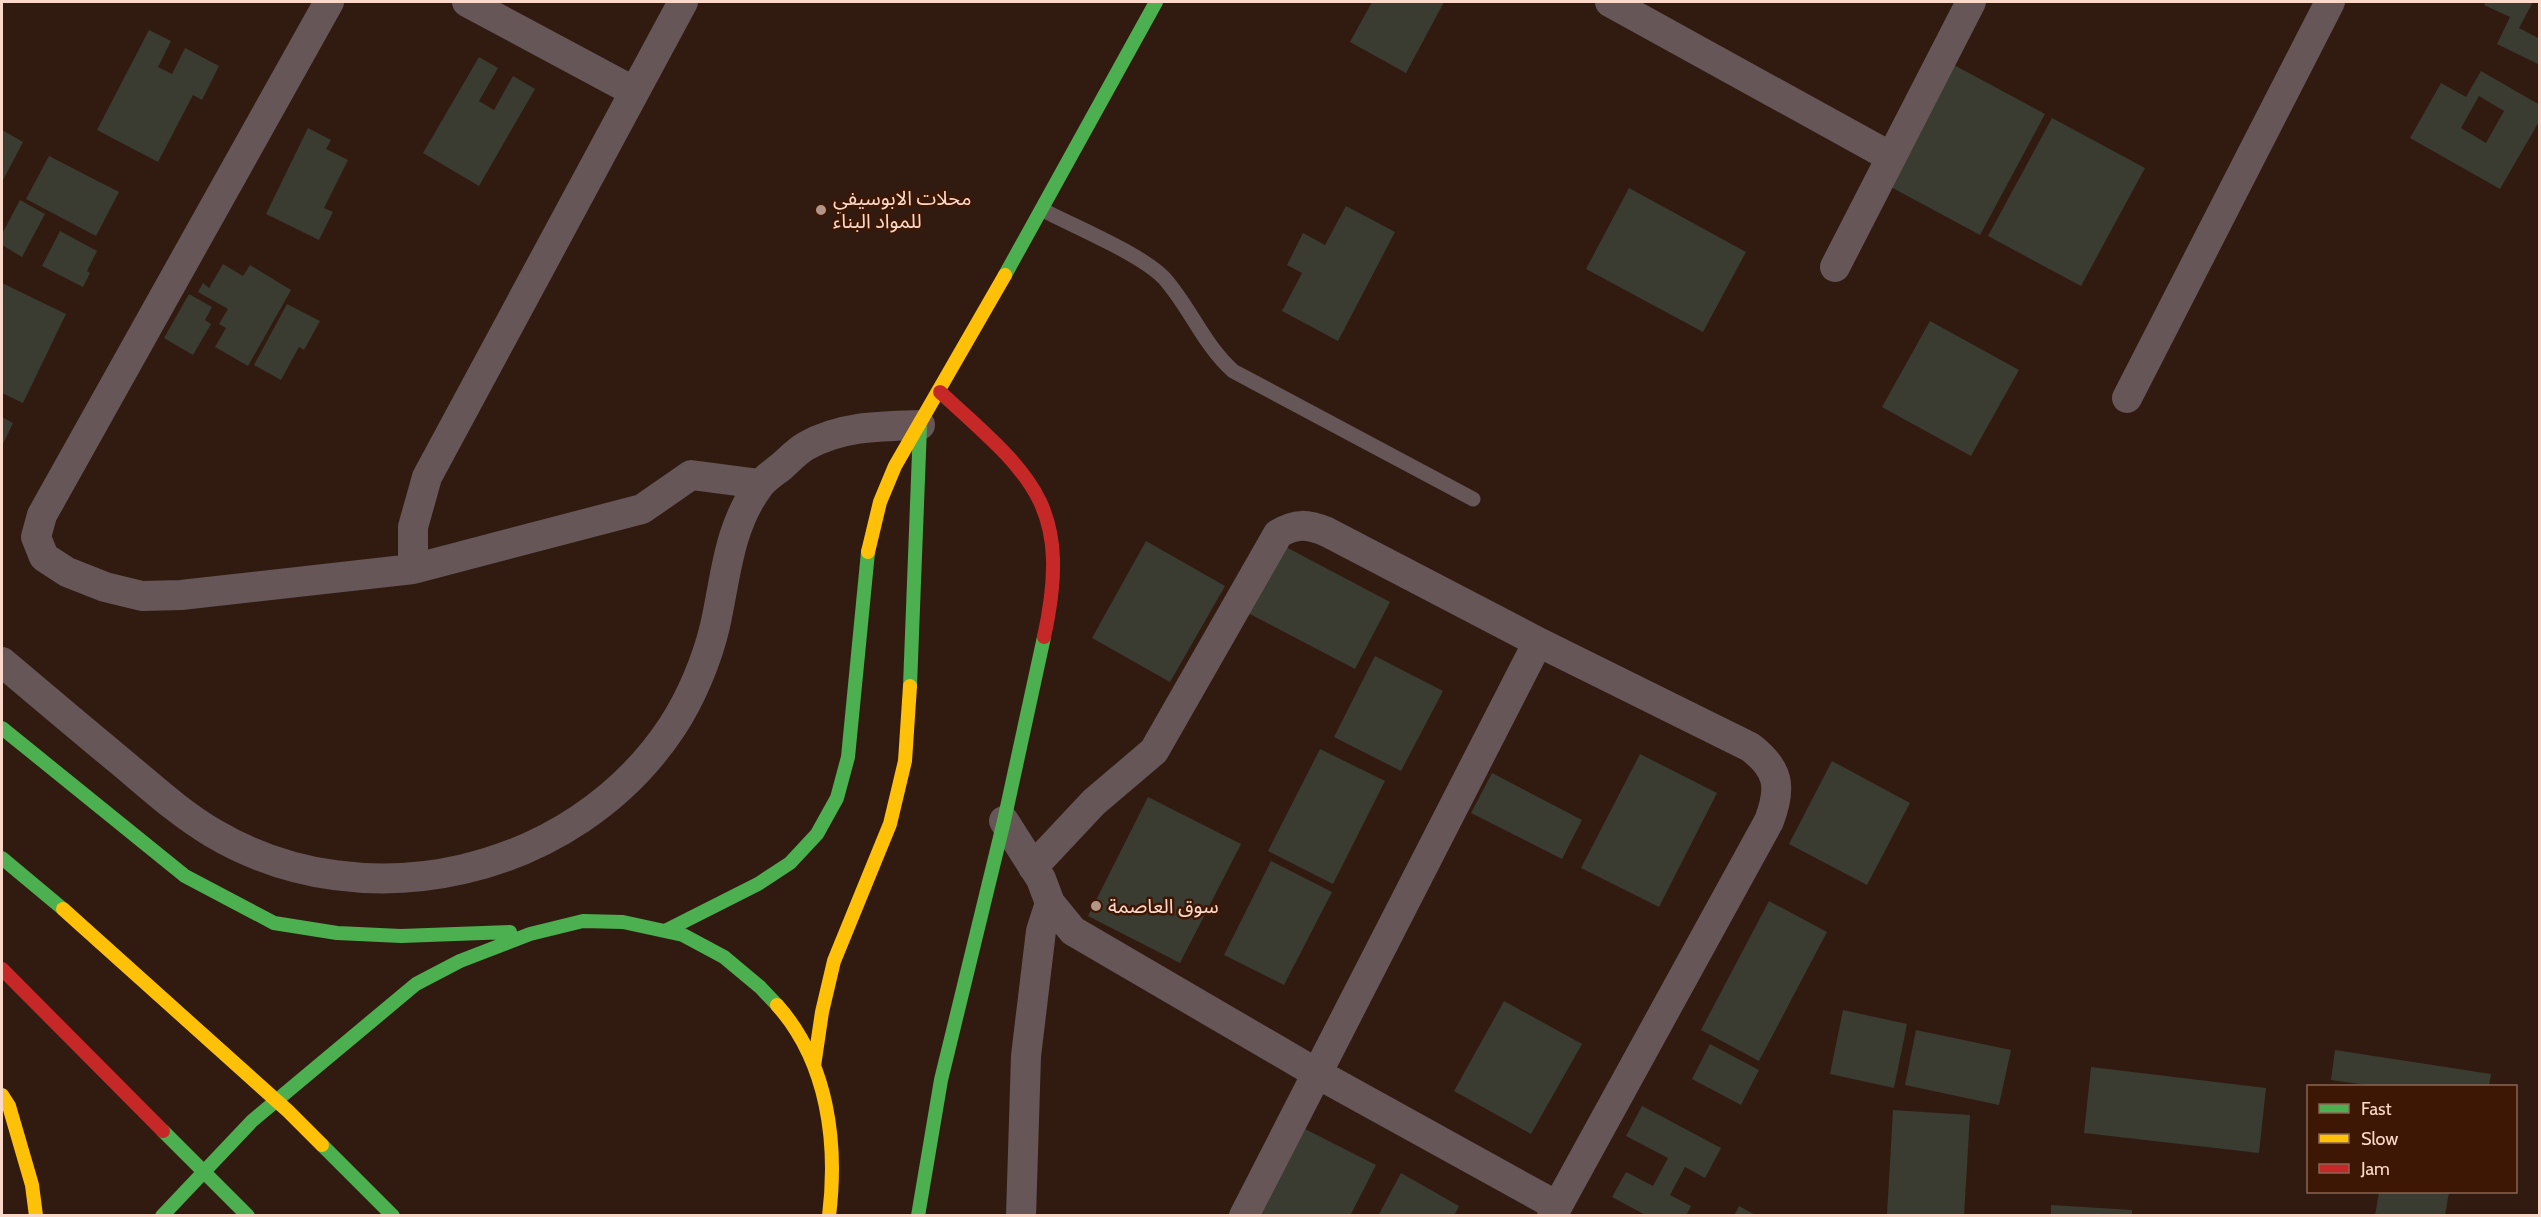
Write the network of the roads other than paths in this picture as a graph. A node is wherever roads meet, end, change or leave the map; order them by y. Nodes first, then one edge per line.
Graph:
1 (329, 2) edge
2 (467, 2) edge
3 (683, 2) edge
4 (1156, 2) edge
5 (1610, 2) edge
6 (1971, 2) edge
7 (2330, 2) edge
8 (633, 91) junction
9 (1891, 157) junction
10 (1043, 210) junction
11 (1835, 267) dead end
12 (940, 392) junction
13 (2127, 398) dead end
14 (920, 425) junction
15 (760, 484) junction
16 (1473, 499) dead end
17 (413, 569) junction
18 (1538, 642) junction
19 (2, 662) edge
20 (2, 728) edge
21 (1004, 821) junction
22 (2, 858) edge
23 (1033, 867) junction
24 (1050, 903) junction
25 (667, 930) junction
26 (542, 931) junction
27 (2, 969) edge
28 (814, 1066) junction
29 (1318, 1074) junction
30 (2, 1095) edge
31 (1554, 1211) edge
32 (36, 1215) edge
33 (162, 1215) edge
34 (248, 1215) edge
35 (393, 1215) edge
36 (829, 1215) edge
37 (918, 1215) edge
38 (1021, 1215) edge
39 (1244, 1215) edge

1 - 17 street
2 - 8 street
3 - 8 street
4 - 10 main road
5 - 9 street
6 - 9 street
7 - 13 street
8 - 17 street
9 - 11 street
10 - 12 main road
10 - 16 lane
12 - 14 main road
12 - 21 main road
14 - 15 street
14 - 25 main road
14 - 28 main road
15 - 17 street
15 - 19 street
18 - 23 street
18 - 29 street
18 - 31 street
20 - 26 main road
21 - 23 street
21 - 37 main road
22 - 35 main road, bridge
23 - 24 street
24 - 29 street
24 - 38 street
25 - 26 main road
25 - 28 main road
26 - 33 main road
27 - 34 main road, bridge
28 - 36 main road
29 - 31 street
29 - 39 street
30 - 32 main road

